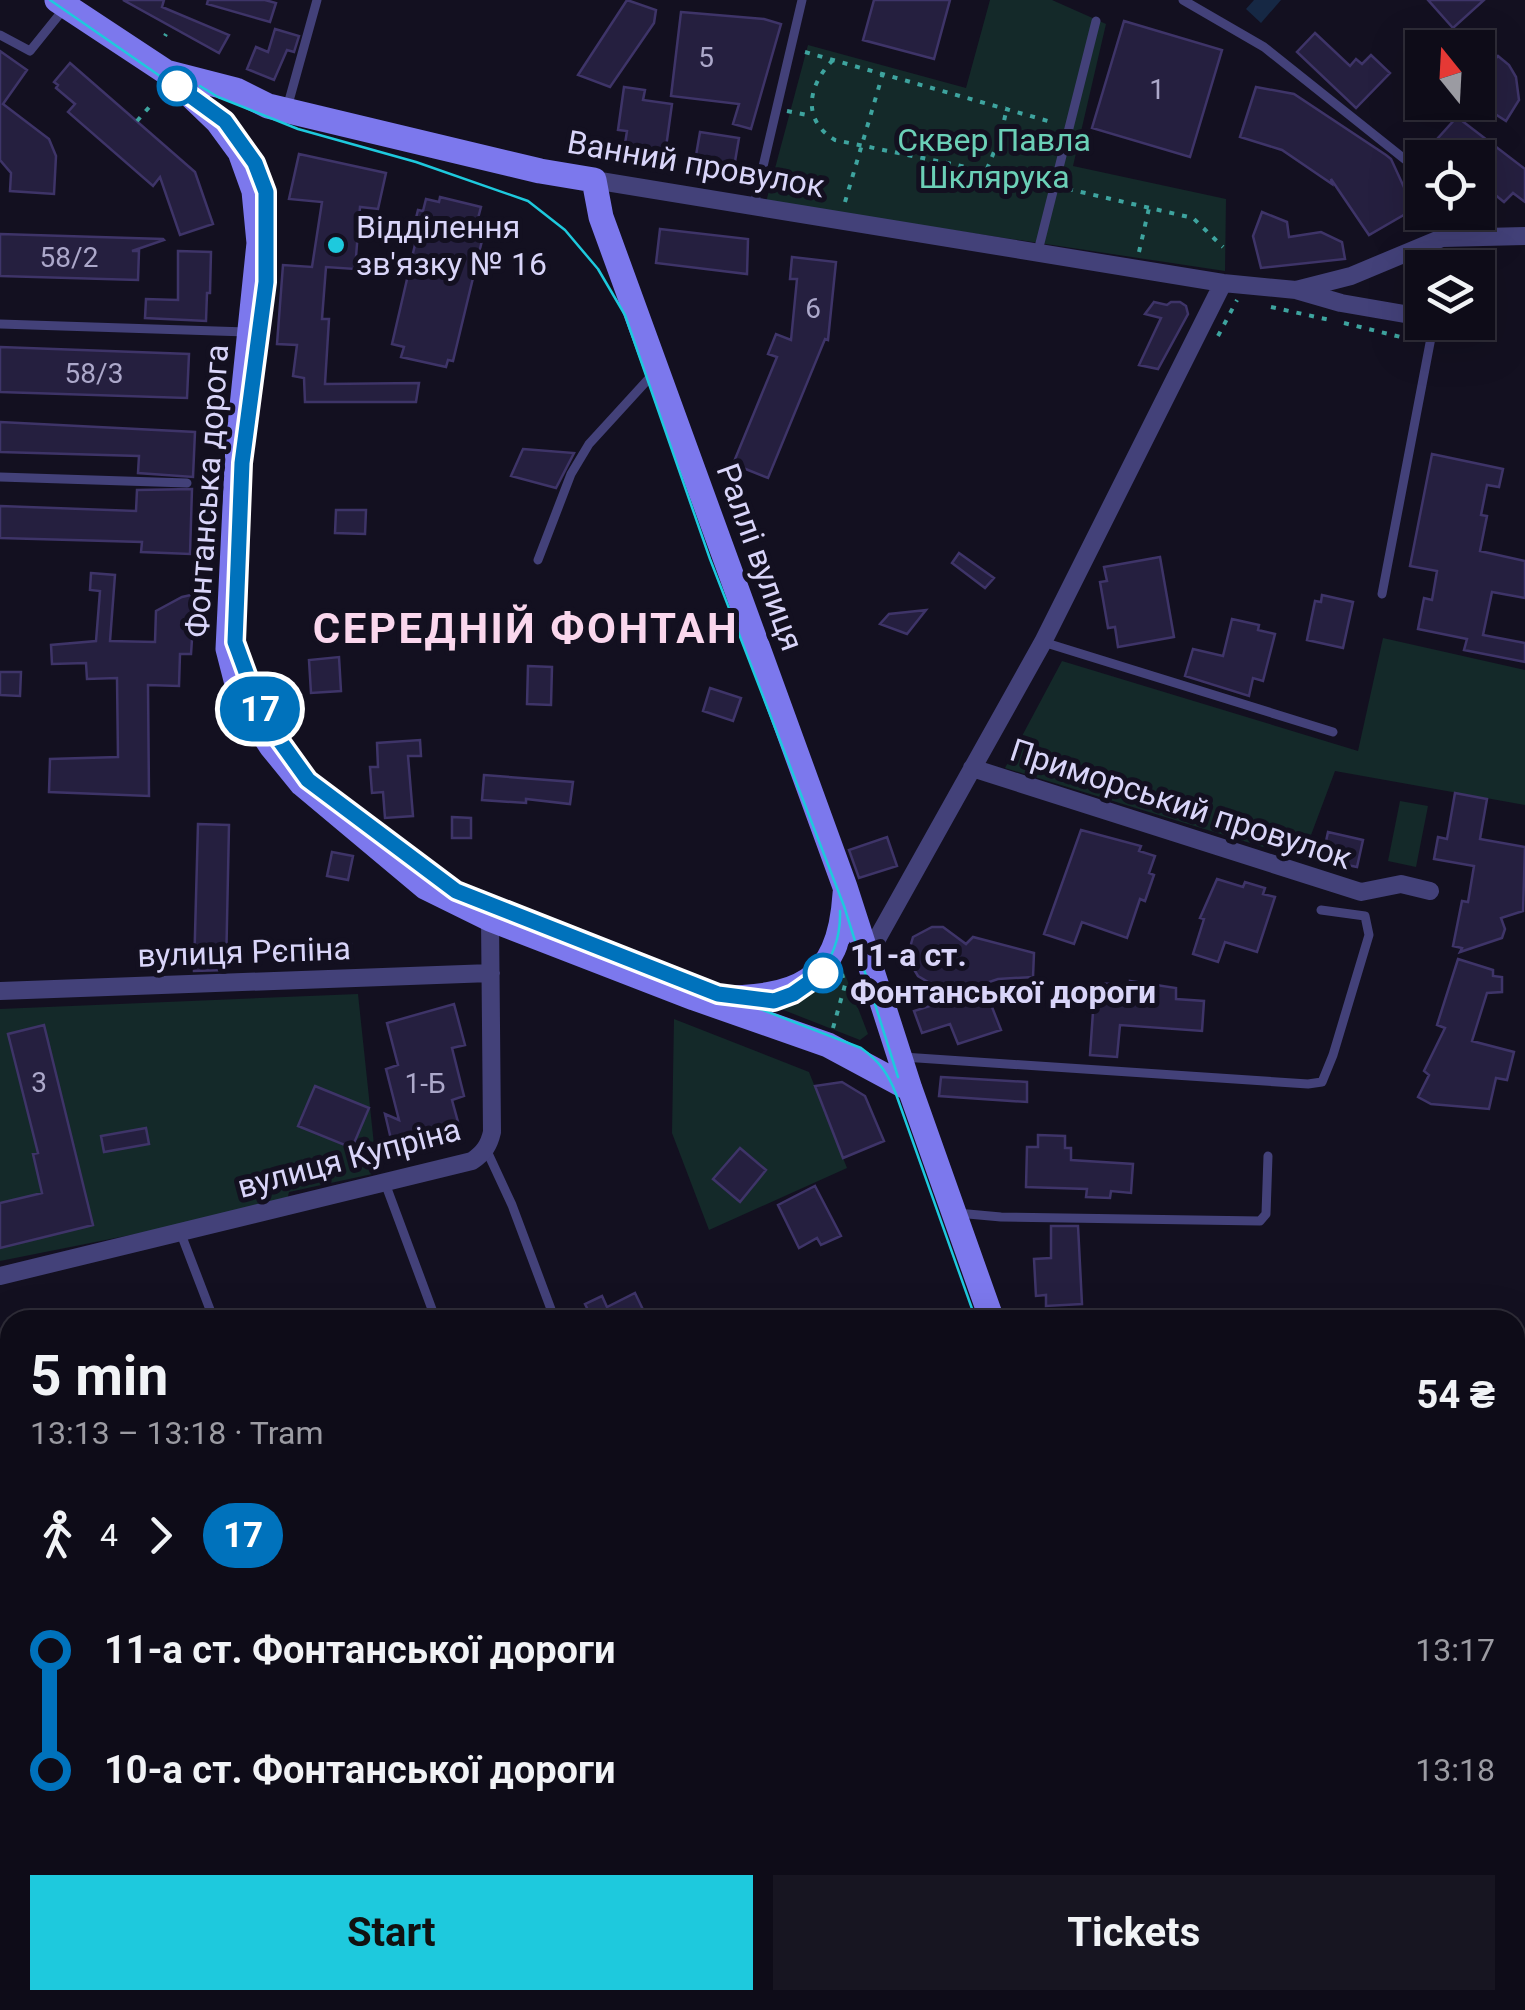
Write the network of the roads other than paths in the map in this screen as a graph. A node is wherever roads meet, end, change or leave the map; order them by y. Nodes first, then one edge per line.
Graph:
1 (317, 0) edge
2 (802, 0) edge
3 (1182, 0) edge
4 (62, 3) edge
5 (1096, 22) dead end
6 (0, 34) edge
7 (166, 72) junction
8 (278, 108) junction
9 (231, 140) junction
10 (1405, 159) edge
11 (594, 180) junction
12 (753, 208) junction
13 (1488, 230) edge
14 (1494, 235) junction
15 (1525, 236) edge
16 (1038, 254) junction
17 (1223, 283) junction
18 (1296, 290) junction
19 (1405, 314) edge
20 (0, 324) edge
21 (250, 332) junction
22 (1432, 340) edge
23 (657, 370) junction
24 (0, 477) edge
25 (187, 482) dead end
26 (538, 560) dead end
27 (1382, 594) dead end
28 (1043, 642) junction
29 (1333, 732) dead end
30 (972, 768) junction
31 (845, 887) junction
32 (1430, 891) dead end
33 (1321, 910) dead end
34 (490, 919) junction
35 (868, 955) junction
36 (491, 973) junction
37 (0, 991) edge
38 (694, 998) junction
39 (900, 1057) junction
40 (910, 1089) junction
41 (486, 1149) junction
42 (1268, 1156) dead end
43 (384, 1181) junction
44 (954, 1213) junction
45 (181, 1234) junction
46 (0, 1276) edge
47 (210, 1310) edge
48 (432, 1310) edge
49 (551, 1310) edge
50 (988, 1310) edge

1 - 8 lane
2 - 12 lane
3 - 10 lane
4 - 6 lane
4 - 7 main road, Фонтанська дорога
5 - 16 lane
7 - 8 main road, Ванний провулок
7 - 9 main road, Фонтанська дорога
8 - 9 main road
8 - 11 main road, Ванний провулок
9 - 21 main road, Фонтанська дорога
11 - 12 street, Ванний провулок
11 - 23 main road, Раллі вулиця
12 - 16 street, Ванний провулок
13 - 14 lane
14 - 15 street, Ванний провулок
14 - 18 street, Ванний провулок
16 - 17 street, Ванний провулок
17 - 18 street, Ванний провулок
17 - 28 street
18 - 19 street, Ванний провулок
20 - 21 lane
21 - 34 main road, Фонтанська дорога
22 - 27 lane
23 - 26 lane
23 - 31 main road, Раллі вулиця
24 - 25 lane
28 - 29 lane
28 - 30 street
30 - 32 street, Приморський провулок
30 - 35 street
31 - 35 main road, Раллі вулиця
31 - 38 main road
33 - 39 lane
34 - 36 street, вулиця Купріна
34 - 38 main road, Фонтанська дорога
35 - 39 main road, Раллі вулиця
36 - 37 street, вулиця Рєпіна
36 - 41 street, вулиця Купріна
38 - 40 main road, Фонтанська дорога
39 - 40 main road, Раллі вулиця
40 - 44 main road
41 - 43 street, вулиця Купріна
41 - 49 lane
42 - 44 lane
43 - 45 street, вулиця Купріна
43 - 48 lane
44 - 50 main road
45 - 46 street, вулиця Купріна
45 - 47 lane

